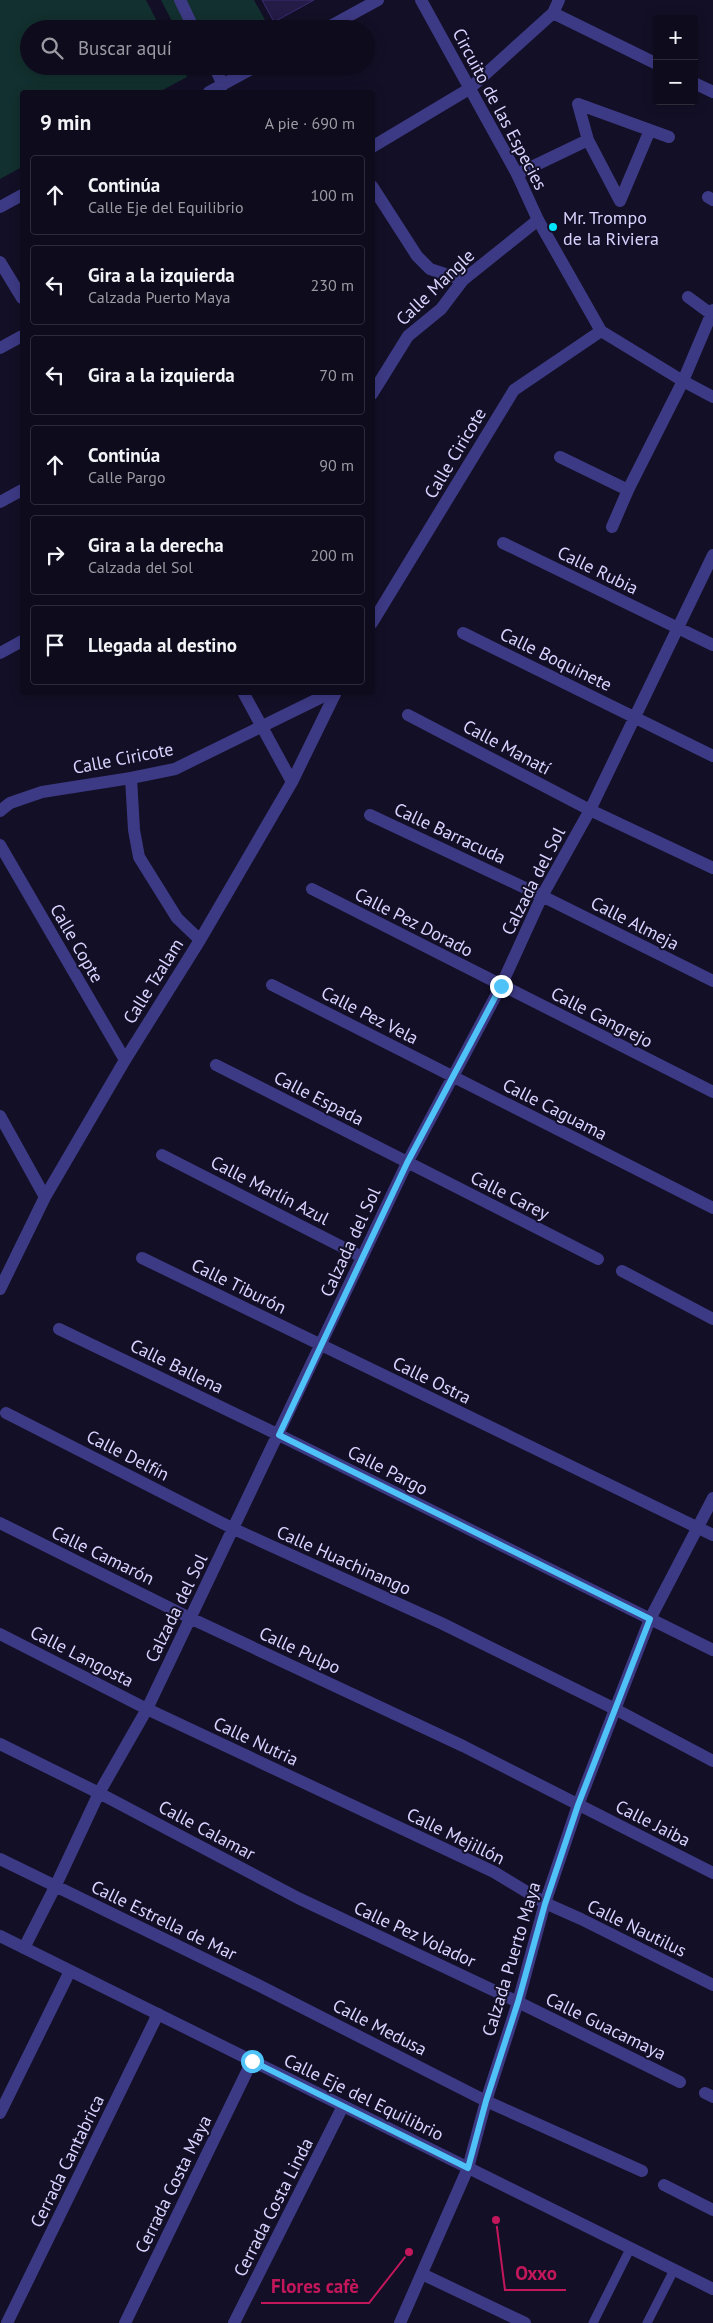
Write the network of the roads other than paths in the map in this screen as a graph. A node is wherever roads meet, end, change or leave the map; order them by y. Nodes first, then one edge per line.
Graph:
1 (180, 0) edge
2 (378, 0) edge
3 (421, 0) edge
4 (559, 0) edge
5 (553, 13) junction
6 (190, 20) edge
7 (341, 20) edge
8 (653, 62) edge
9 (218, 75) edge
10 (241, 75) edge
11 (223, 85) junction
12 (698, 85) edge
13 (469, 88) junction
14 (213, 90) edge
15 (713, 92) edge
16 (650, 130) junction
17 (669, 138) dead end
18 (588, 140) junction
19 (375, 145) edge
20 (517, 174) junction
21 (375, 191) edge
22 (20, 196) edge
23 (0, 207) edge
24 (538, 220) junction
25 (0, 262) edge
26 (463, 280) junction
27 (20, 295) edge
28 (688, 297) dead end
29 (712, 312) edge
30 (600, 331) junction
31 (20, 337) edge
32 (0, 348) edge
33 (683, 382) junction
34 (375, 389) edge
35 (713, 397) edge
36 (560, 457) dead end
37 (628, 490) junction
38 (20, 491) edge
39 (0, 502) edge
40 (612, 528) dead end
41 (503, 543) dead end
42 (713, 555) edge
43 (375, 618) edge
44 (678, 629) junction
45 (463, 633) dead end
46 (20, 642) edge
47 (713, 645) edge
48 (0, 653) edge
49 (245, 695) edge
50 (326, 695) edge
51 (335, 695) edge
52 (408, 715) dead end
53 (634, 718) junction
54 (262, 725) junction
55 (713, 756) edge
56 (131, 778) junction
57 (292, 782) junction
58 (590, 810) junction
59 (0, 811) edge
60 (370, 815) dead end
61 (0, 845) edge
62 (713, 868) edge
63 (312, 889) dead end
64 (542, 896) junction
65 (200, 940) junction
66 (713, 981) edge
67 (272, 985) dead end
68 (501, 986) junction
69 (125, 1060) junction
70 (216, 1065) dead end
71 (453, 1076) junction
72 (713, 1092) edge
73 (0, 1116) edge
74 (162, 1155) dead end
75 (407, 1163) junction
76 (45, 1197) junction
77 (713, 1208) edge
78 (362, 1257) junction
79 (142, 1258) dead end
80 (598, 1259) dead end
81 (622, 1270) dead end
82 (0, 1288) edge
83 (713, 1319) edge
84 (59, 1329) dead end
85 (320, 1346) junction
86 (6, 1413) dead end
87 (279, 1435) junction
88 (713, 1498) edge
89 (0, 1523) edge
90 (698, 1528) junction
91 (234, 1529) junction
92 (713, 1535) edge
93 (190, 1618) junction
94 (650, 1619) junction
95 (0, 1634) edge
96 (713, 1650) edge
97 (148, 1709) junction
98 (615, 1709) junction
99 (0, 1744) edge
100 (713, 1761) edge
101 (99, 1793) junction
102 (350, 1804) joint
103 (578, 1805) junction
104 (0, 1859) edge
105 (713, 1873) edge
106 (55, 1887) junction
107 (298, 1898) joint
108 (545, 1904) junction
109 (0, 1936) edge
110 (24, 1948) junction
111 (70, 1971) junction
112 (258, 1985) joint
113 (713, 1985) edge
114 (518, 2002) junction
115 (158, 2014) junction
116 (252, 2061) junction
117 (680, 2082) dead end
118 (486, 2101) junction
119 (343, 2106) junction
120 (0, 2114) edge
121 (468, 2168) junction
122 (642, 2171) dead end
123 (664, 2185) dead end
124 (713, 2210) edge
125 (630, 2249) junction
126 (674, 2270) junction
127 (422, 2274) junction
128 (713, 2289) edge
129 (7, 2323) edge
130 (125, 2323) edge
131 (234, 2323) edge
132 (400, 2323) edge
133 (524, 2323) edge
134 (593, 2323) edge
135 (646, 2323) edge

1 - 6 street
2 - 7 street
3 - 13 street, Circuito de las Especies
4 - 5 street
5 - 8 street
5 - 13 street
9 - 11 street
10 - 11 street
11 - 14 street
12 - 15 street
13 - 19 street
13 - 20 street, Circuito de las Especies
16 - 17 street
16 - 18 street
16 - 18 street
18 - 20 street
20 - 24 street, Circuito de las Especies
21 - 26 street
22 - 23 street
24 - 26 street, Calle Mangle
24 - 30 street, Circuito de las Especies
25 - 27 street
26 - 34 street, Calle Mangle
28 - 29 street
29 - 33 street
30 - 33 street, Circuito de las Especies
30 - 43 street, Calle Ciricote
31 - 32 street
33 - 35 street, Circuito de las Especies
33 - 37 street
36 - 37 street
37 - 40 street
38 - 39 street
41 - 44 street, Calle Rubia
42 - 44 street, Calzada del Sol
44 - 47 street, Calle Rubia
44 - 53 street, Calzada del Sol
45 - 53 street, Calle Boquinete
46 - 48 street
49 - 54 street
50 - 54 street, Calle Ciricote
51 - 57 street, Calle Tzalam
52 - 58 street, Calle Manatí
53 - 55 street, Calle Boquinete
53 - 58 street, Calzada del Sol
54 - 56 street, Calle Ciricote
54 - 57 street
56 - 59 street, Calle Ciricote
56 - 65 street
57 - 65 street, Calle Tzalam
58 - 62 street, Calle Manatí
58 - 64 street, Calzada del Sol
60 - 64 street, Calle Barracuda
61 - 69 street, Calle Copte
63 - 68 street, Calle Pez Dorado
64 - 66 street, Calle Almeja
64 - 68 street, Calzada del Sol
65 - 69 street, Calle Tzalam
67 - 71 street, Calle Pez Vela
68 - 71 street, Calzada del Sol
68 - 72 street, Calle Cangrejo
69 - 76 street, Calle Tzalam
70 - 75 street, Calle Espada
71 - 75 street, Calzada del Sol
71 - 77 street, Calle Caguama
73 - 76 street
74 - 78 street, Calle Marlín Azul
75 - 78 street, Calzada del Sol
75 - 80 street, Calle Carey
76 - 82 street, Calle Tzalam
78 - 85 street, Calzada del Sol
79 - 85 street, Calle Tiburón
81 - 83 street
84 - 87 street, Calle Ballena
85 - 87 street, Calzada del Sol
85 - 90 street, Calle Ostra
86 - 91 street, Calle Delfín
87 - 91 street, Calzada del Sol
87 - 94 street, Calle Pargo
88 - 90 street, Calzada Puerto Maya
89 - 93 street, Calle Camarón
90 - 92 street, Calle Ostra
90 - 94 street, Calzada Puerto Maya
91 - 93 street, Calzada del Sol
91 - 98 street, Calle Huachinango
93 - 97 street, Calzada del Sol
93 - 103 street, Calle Pulpo
94 - 96 street, Calle Pargo
94 - 98 street, Calzada Puerto Maya
95 - 97 street, Calle Langosta
97 - 101 street, Calzada del Sol
97 - 102 street, Calle Nutria
98 - 100 street, Calle Huachinango
98 - 103 street, Calzada Puerto Maya
99 - 101 street, Calle Calamar
101 - 106 street, Calzada del Sol
101 - 107 street, Calle Calamar
102 - 108 street, Calle Mejillón
103 - 105 street, Calle Jaiba
103 - 108 street, Calzada Puerto Maya
104 - 106 street, Calle Estrella de Mar
106 - 110 street, Calzada del Sol
106 - 112 street, Calle Estrella de Mar
107 - 114 street, Calle Pez Volador
108 - 113 street, Calle Nautilus
108 - 114 street, Calzada Puerto Maya
109 - 110 street, Calle Eje del Equilibrio
110 - 111 street, Calle Eje del Equilibrio
111 - 115 street, Calle Eje del Equilibrio
111 - 120 street
112 - 118 street, Calle Medusa
114 - 117 street, Calle Guacamaya
114 - 118 street, Calzada Puerto Maya
115 - 116 street, Calle Eje del Equilibrio
115 - 129 street, Cerrada Cantabrica
116 - 119 street, Calle Eje del Equilibrio
116 - 130 street, Cerrada Costa Maya
118 - 121 street, Calzada Puerto Maya
118 - 122 street, Calle Medusa
119 - 121 street, Calle Eje del Equilibrio
119 - 131 street, Cerrada Costa Linda
121 - 125 street, Calle Eje del Equilibrio
121 - 127 street, Calzada Puerto Maya
123 - 124 street
125 - 126 street, Calle Eje del Equilibrio
125 - 134 lane
126 - 128 street, Calle Eje del Equilibrio
126 - 135 lane
127 - 132 street, Calzada Puerto Maya
127 - 133 street

